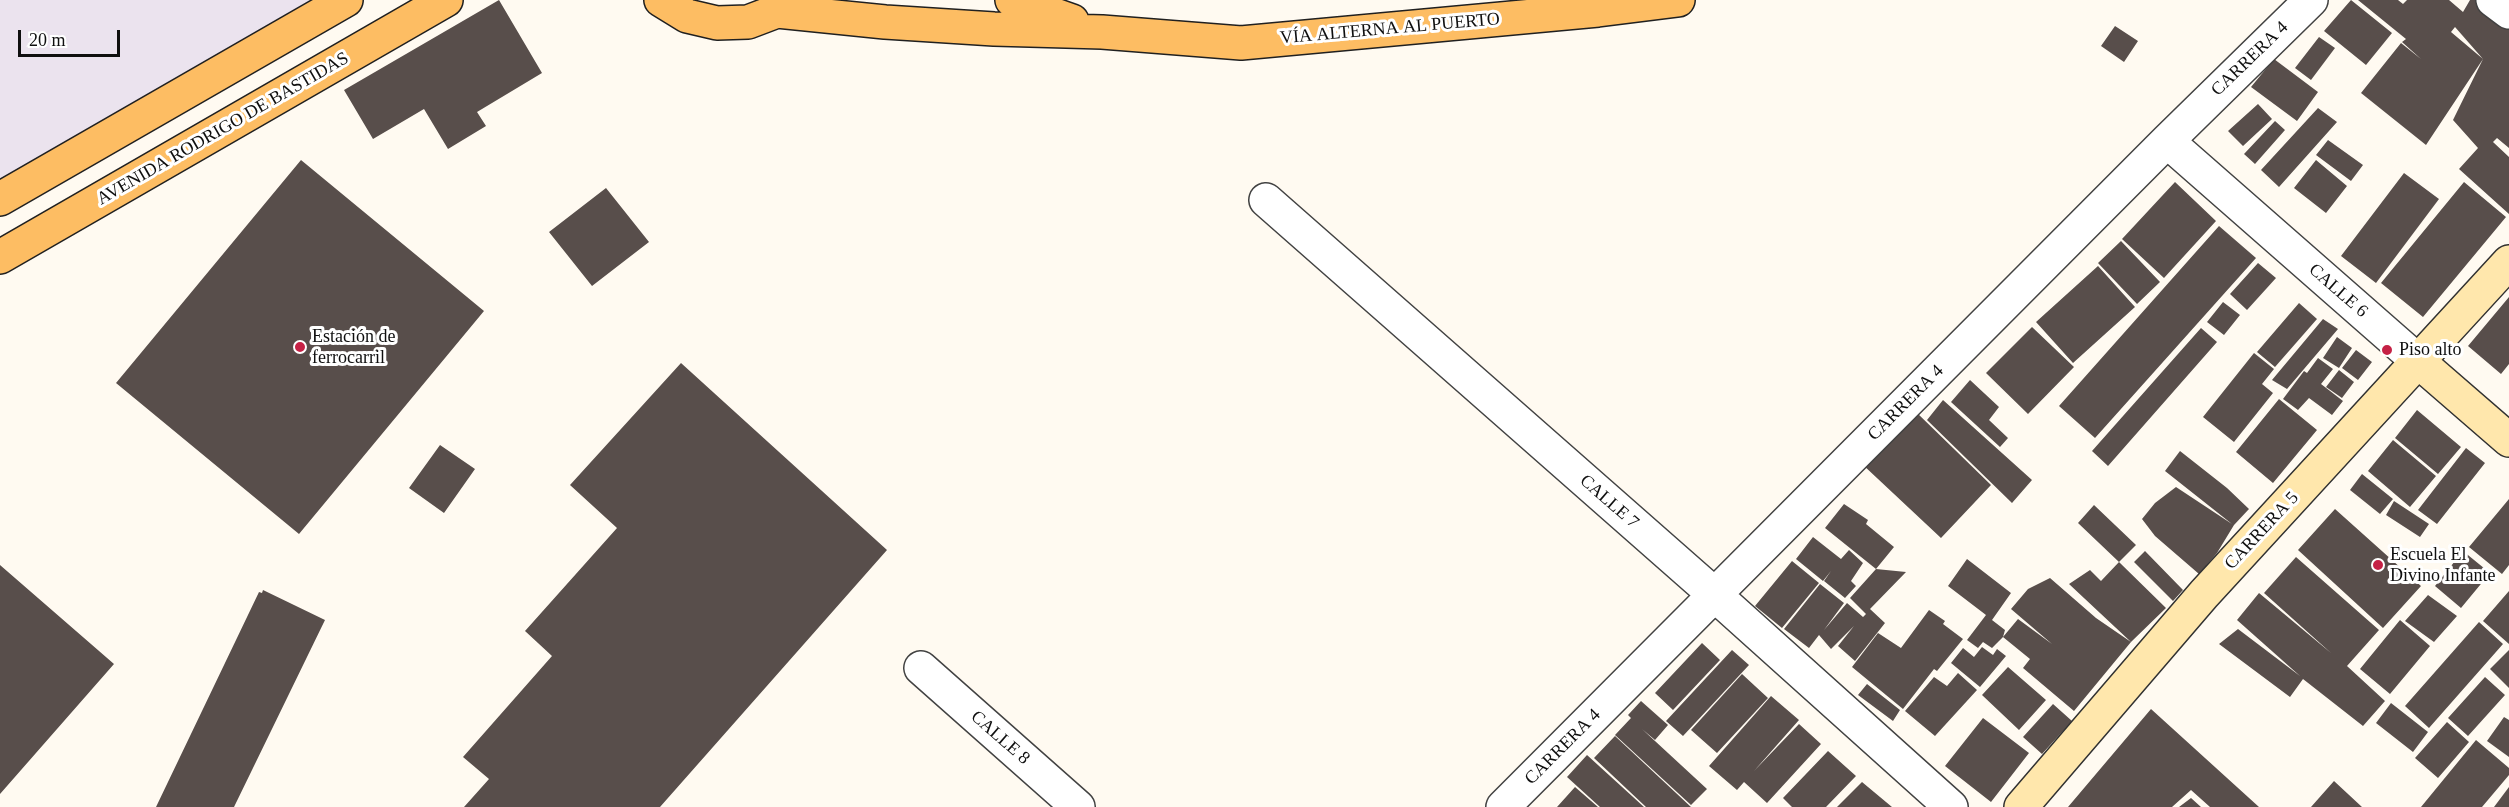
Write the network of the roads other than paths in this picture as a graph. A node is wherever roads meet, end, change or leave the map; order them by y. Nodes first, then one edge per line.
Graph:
1 (346, 0) edge
2 (446, 0) edge
3 (661, 0) edge
4 (1012, 0) edge
5 (1678, 0) edge
6 (2311, 0) edge
7 (2493, 0) edge
8 (784, 5) edge
9 (2509, 12) edge
10 (1102, 32) junction
11 (2167, 141) junction
12 (0, 199) edge
13 (1266, 200) dead end
14 (0, 257) edge
15 (2509, 262) edge
16 (2419, 362) junction
17 (2509, 440) edge
18 (1715, 595) junction
19 (921, 668) dead end
20 (1078, 807) edge
21 (1503, 807) edge
22 (1951, 807) edge
23 (2022, 807) edge

1 - 12 main road
2 - 14 main road, AVENIDA RODRIGO DE BASTIDAS
3 - 8 main road
4 - 10 main road, VÍA ALTERNA AL PUERTO
5 - 10 main road, VÍA ALTERNA AL PUERTO
6 - 11 street, CARRERA 4
7 - 9 street
8 - 10 main road, VÍA ALTERNA AL PUERTO
11 - 16 street, CALLE 6
11 - 18 street, CARRERA 4
13 - 18 street, CALLE 7
15 - 16 street, CARRERA 5
16 - 17 street, CALLE 6
16 - 23 street, CARRERA 5
18 - 21 street, CARRERA 4
18 - 22 street, CALLE 7
19 - 20 street, CALLE 8

